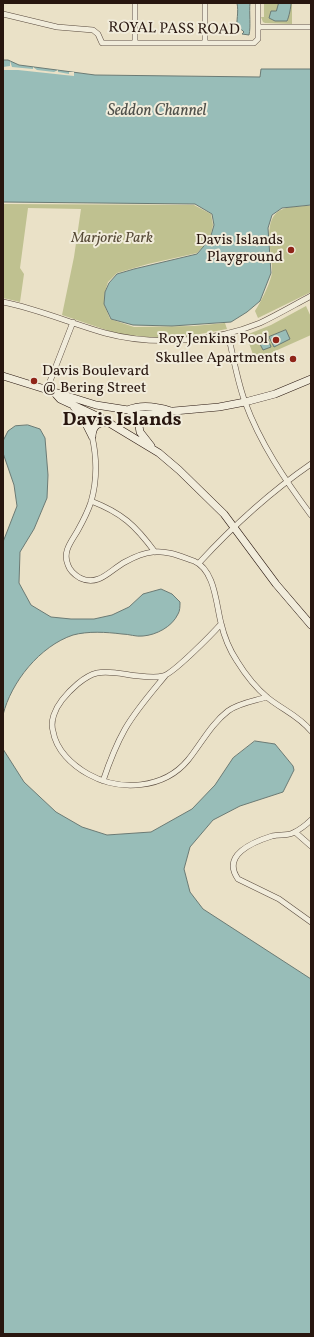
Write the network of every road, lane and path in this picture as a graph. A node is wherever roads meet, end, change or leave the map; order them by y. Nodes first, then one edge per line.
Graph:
1 (135, 3) edge
2 (205, 3) edge
3 (258, 3) edge
4 (3, 14) edge
5 (311, 27) edge
6 (258, 28) junction
7 (135, 43) junction
8 (205, 43) junction
9 (311, 296) edge
10 (3, 302) edge
11 (73, 322) junction
12 (228, 334) junction
13 (3, 376) edge
14 (311, 379) edge
15 (50, 390) junction
16 (245, 402) junction
17 (71, 404) junction
18 (128, 410) junction
19 (174, 412) junction
20 (137, 414) junction
21 (110, 423) junction
22 (92, 436) junction
23 (159, 453) junction
24 (311, 464) edge
25 (287, 481) junction
26 (91, 502) junction
27 (311, 515) edge
28 (234, 526) junction
29 (155, 552) junction
30 (199, 563) junction
31 (221, 624) junction
32 (311, 625) edge
33 (165, 676) junction
34 (267, 697) junction
35 (311, 731) edge
36 (103, 781) junction
37 (311, 820) edge
38 (295, 832) junction
39 (311, 846) edge
40 (311, 922) edge

1 - 7 street
2 - 8 street
3 - 6 street
4 - 7 street, ROYAL PASS ROAD
5 - 6 street
6 - 8 street, ROYAL PASS ROAD
7 - 8 street, ROYAL PASS ROAD
9 - 12 street
10 - 11 street
11 - 12 street
11 - 15 street
12 - 16 street
13 - 15 street
14 - 16 street
15 - 17 street
15 - 18 street
16 - 19 street
16 - 25 street
17 - 21 street
17 - 22 street
18 - 19 street
18 - 20 street
19 - 20 street
20 - 23 street
21 - 22 street
21 - 23 street
22 - 26 street
23 - 28 street
24 - 25 street
25 - 27 street
25 - 28 street
26 - 29 street
26 - 29 street
28 - 30 street
28 - 32 street
29 - 30 street
30 - 31 street
31 - 33 street
31 - 34 street
33 - 36 street
33 - 36 street
34 - 35 street
34 - 36 street
37 - 38 street
38 - 39 street
38 - 40 street

